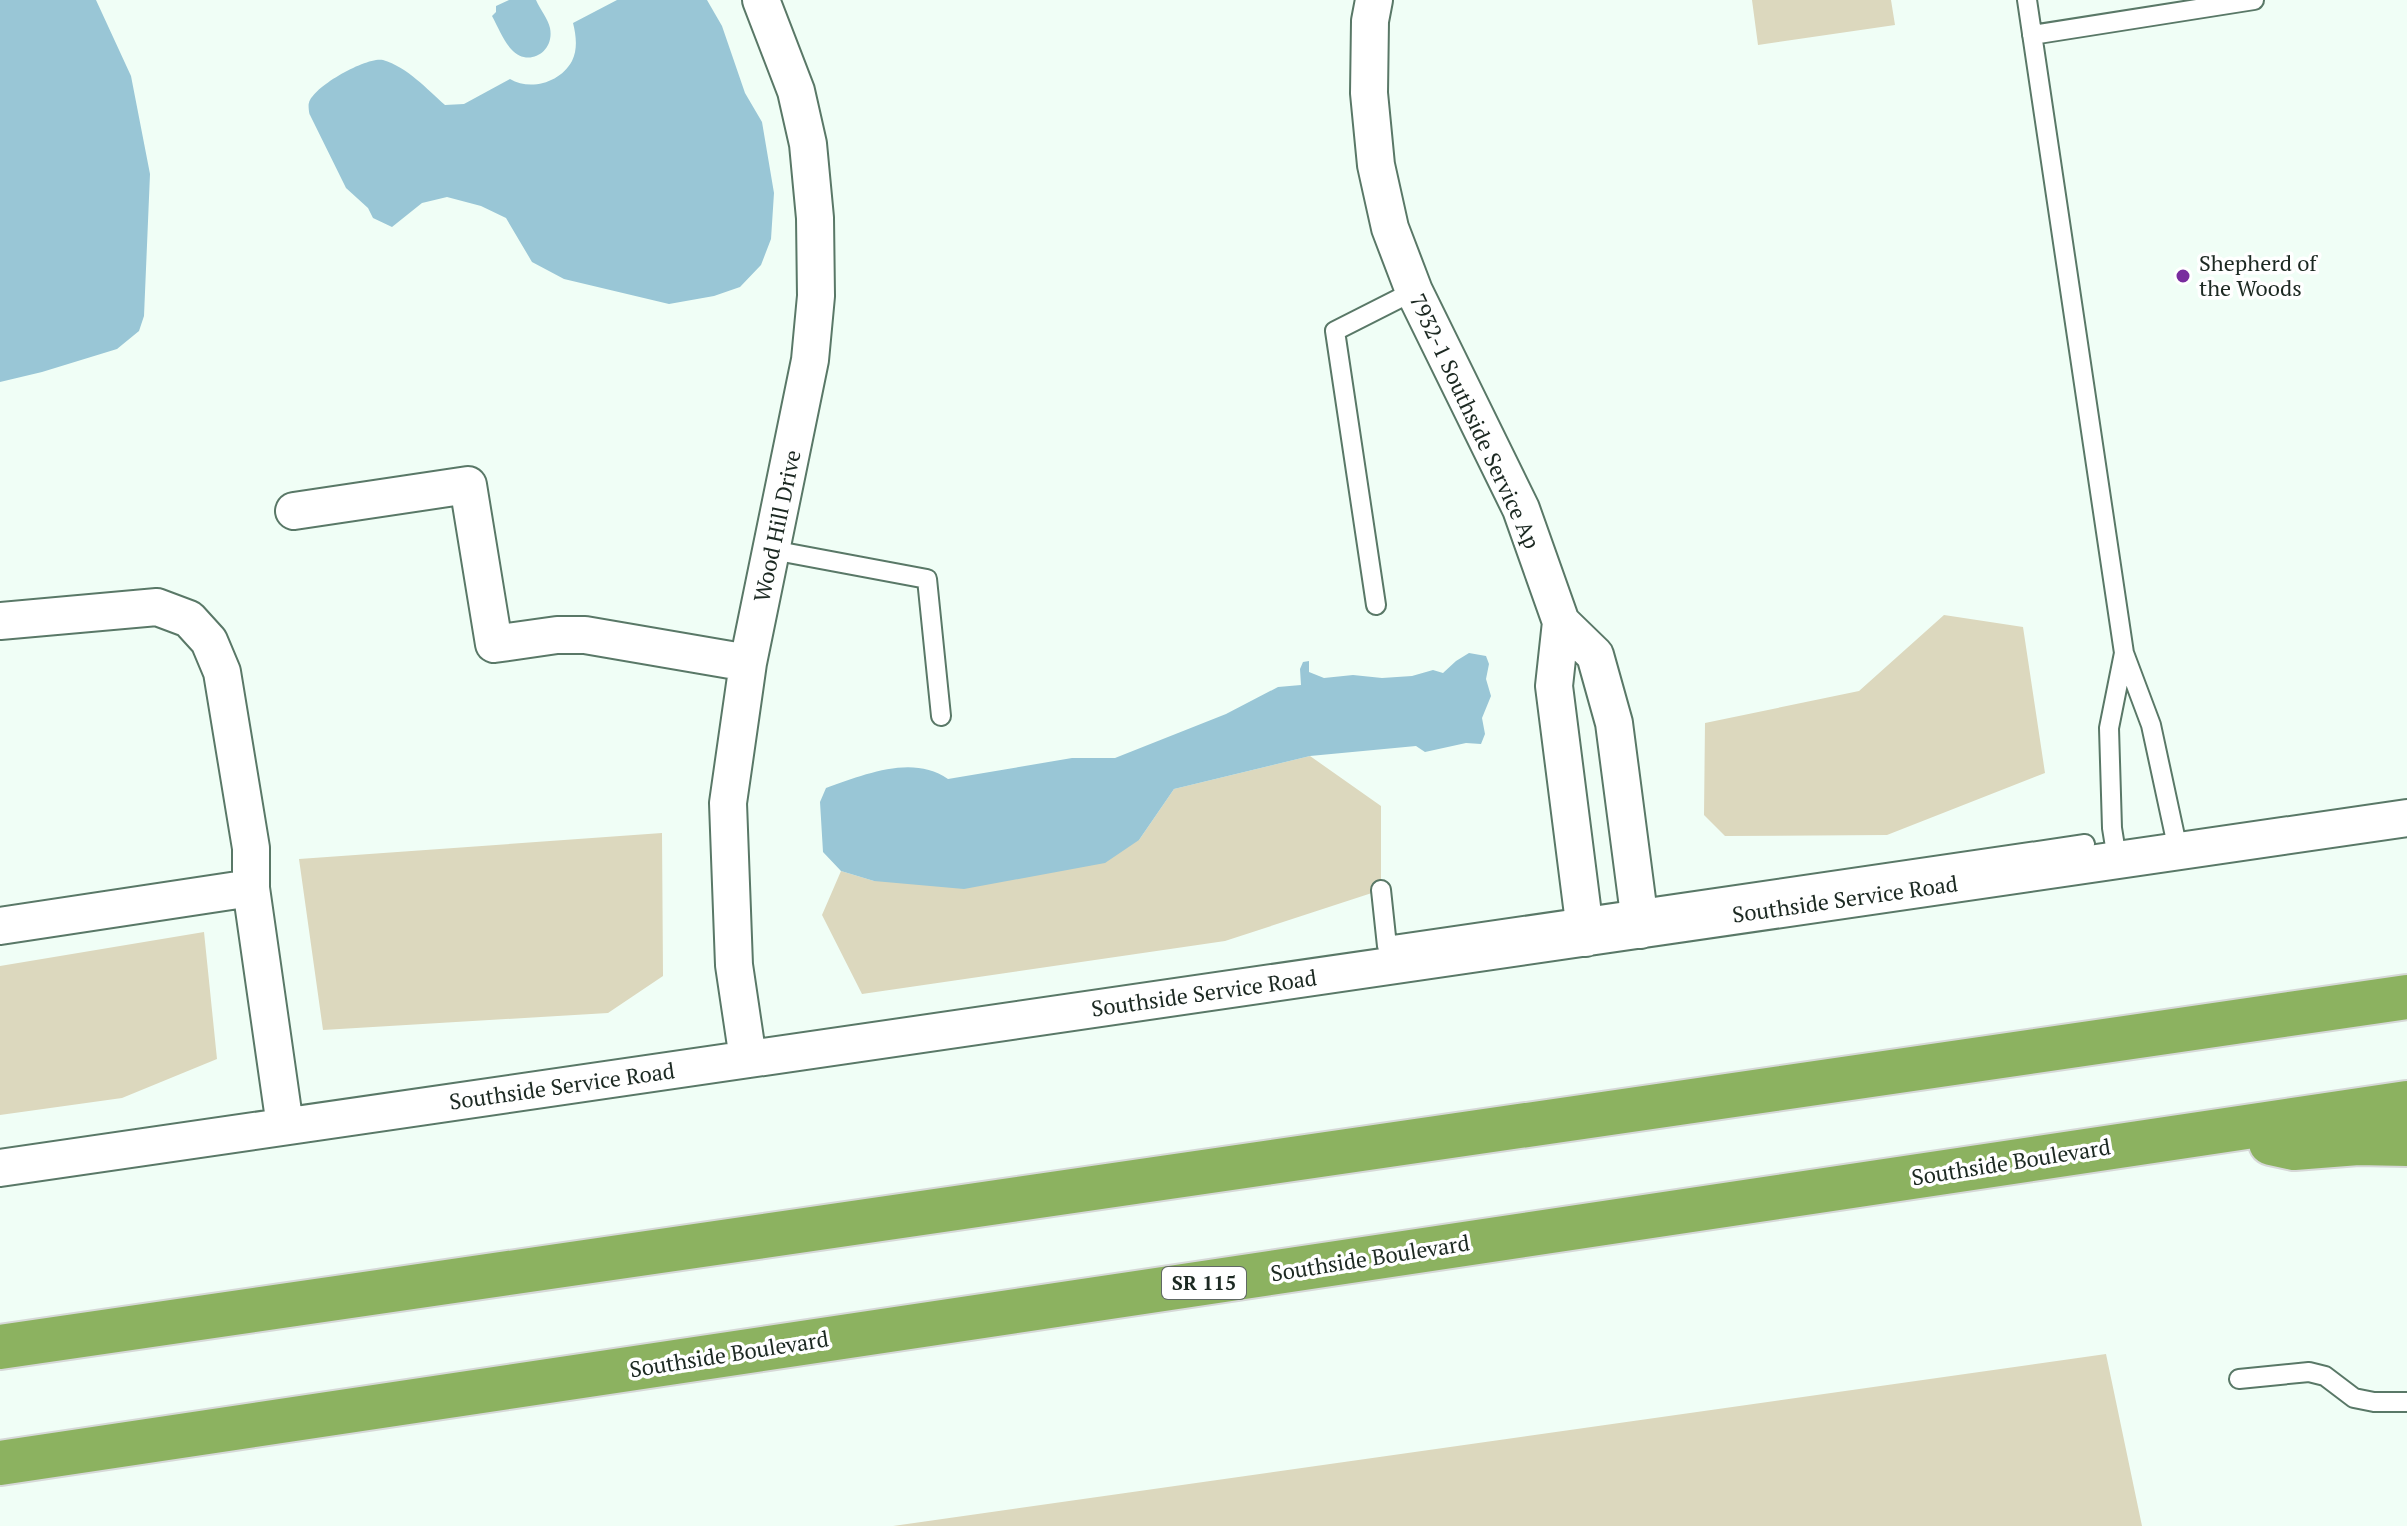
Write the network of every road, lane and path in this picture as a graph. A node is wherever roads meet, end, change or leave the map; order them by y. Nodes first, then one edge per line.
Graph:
1 (761, 0) edge
2 (1374, 0) edge
3 (2027, 0) edge
4 (2254, 0) edge
5 (2032, 35) junction
6 (1414, 291) junction
7 (294, 511) dead end
8 (772, 550) junction
9 (1376, 605) dead end
10 (0, 621) edge
11 (1561, 622) junction
12 (2124, 653) junction
13 (748, 663) junction
14 (941, 716) dead end
15 (2407, 818) edge
16 (2085, 844) dead end
17 (2178, 850) junction
18 (2117, 859) junction
19 (251, 888) junction
20 (1381, 890) dead end
21 (0, 926) edge
22 (1641, 930) junction
23 (1586, 938) junction
24 (2407, 997) edge
25 (748, 1059) junction
26 (2407, 1103) edge
27 (285, 1126) junction
28 (2218, 1131) junction
29 (2407, 1144) edge
30 (0, 1168) edge
31 (0, 1347) edge
32 (2239, 1379) dead end
33 (2407, 1402) edge
34 (0, 1463) edge

1 - 8 street, Wood Hill Drive
2 - 6 street, 7932-1 Southside Service Ap
3 - 5 lane
4 - 5 lane
5 - 12 lane
6 - 9 lane
6 - 11 street, 7932-1 Southside Service Ap
7 - 13 street
8 - 13 street, Wood Hill Drive
8 - 14 lane
10 - 19 street
11 - 22 street
11 - 23 street, 7932-1 Southside Service Ap
12 - 17 lane
12 - 18 lane
13 - 25 street, Wood Hill Drive
15 - 17 street, Southside Service Road
16 - 20 lane
17 - 18 street, Southside Service Road
18 - 22 street, Southside Service Road
19 - 21 street
19 - 27 street
22 - 23 street, Southside Service Road
23 - 25 street, Southside Service Road
24 - 31 highway
25 - 27 street, Southside Service Road
26 - 28 highway, Southside Boulevard / SR 115
27 - 30 street, Southside Service Road
28 - 29 highway
28 - 34 highway, Southside Boulevard / SR 115
32 - 33 lane

